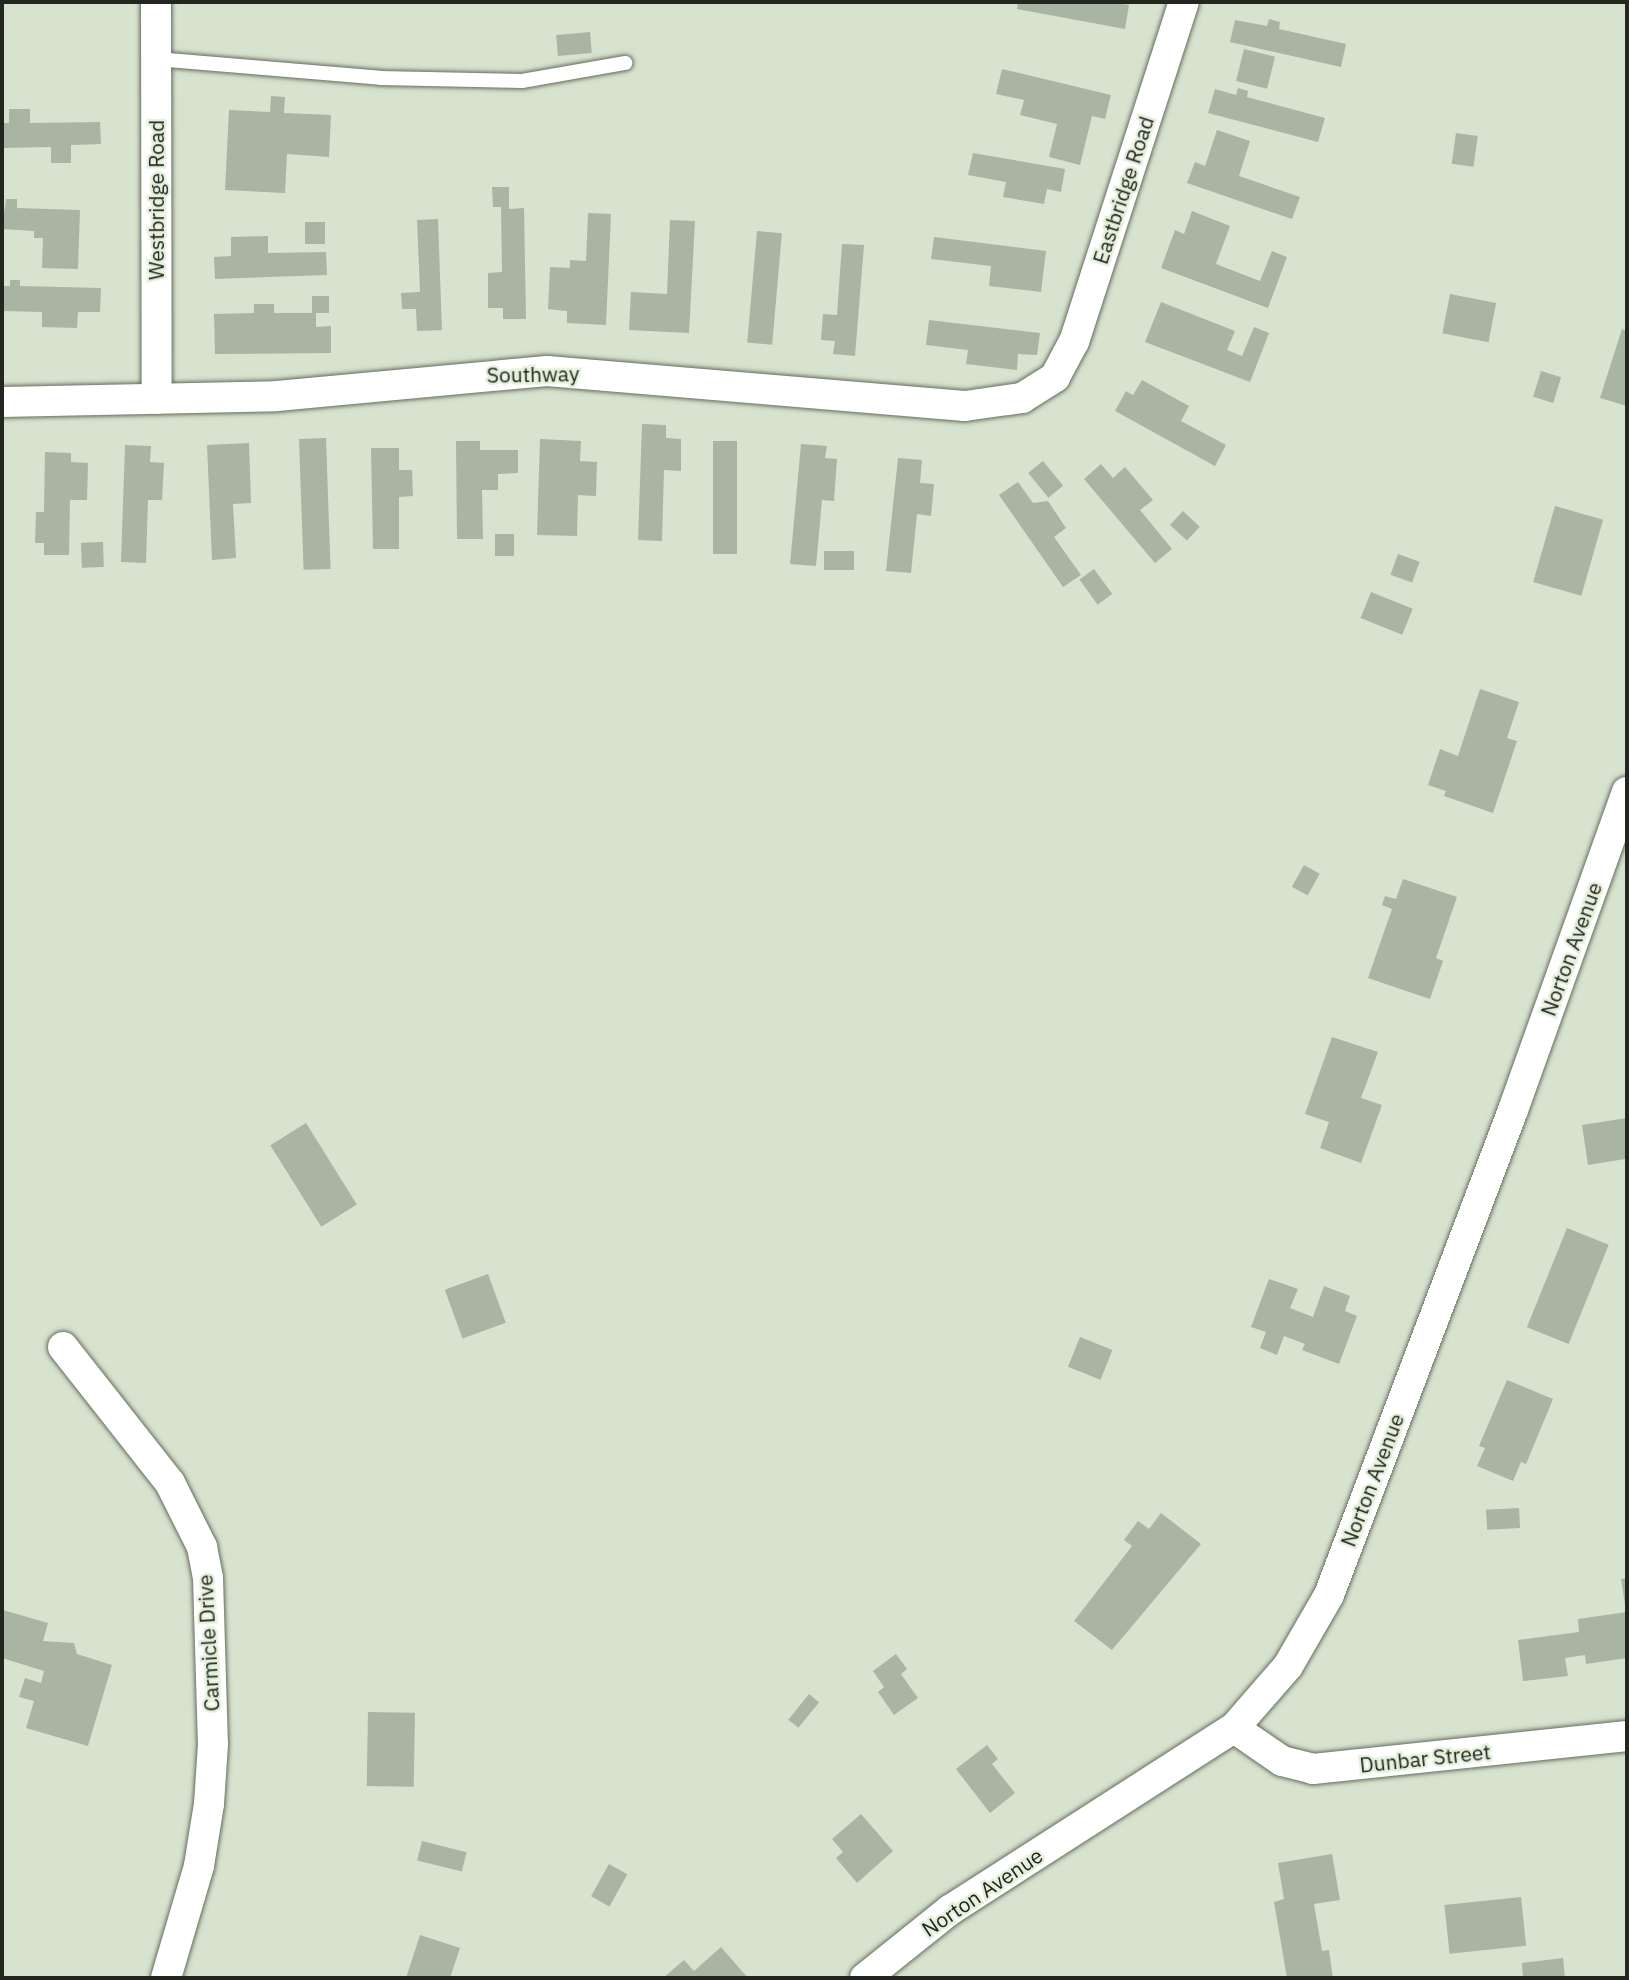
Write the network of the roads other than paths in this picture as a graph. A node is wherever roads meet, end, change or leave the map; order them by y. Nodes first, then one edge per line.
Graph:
1 (156, 2) edge
2 (1184, 2) edge
3 (156, 59) junction
4 (625, 63) dead end
5 (1056, 376) joint
6 (157, 399) junction
7 (2, 402) edge
8 (1627, 792) edge
9 (62, 1347) dead end
10 (1234, 1728) junction
11 (1627, 1737) edge
12 (166, 1978) edge
13 (864, 1978) edge

1 - 3 street, Westbridge Road
2 - 5 street, Eastbridge Road
3 - 4 lane
3 - 6 street, Westbridge Road
5 - 6 street, Southway
6 - 7 street, Southway
8 - 10 street, Norton Avenue
9 - 12 street, Carmicle Drive
10 - 11 street, Dunbar Street
10 - 13 street, Norton Avenue

